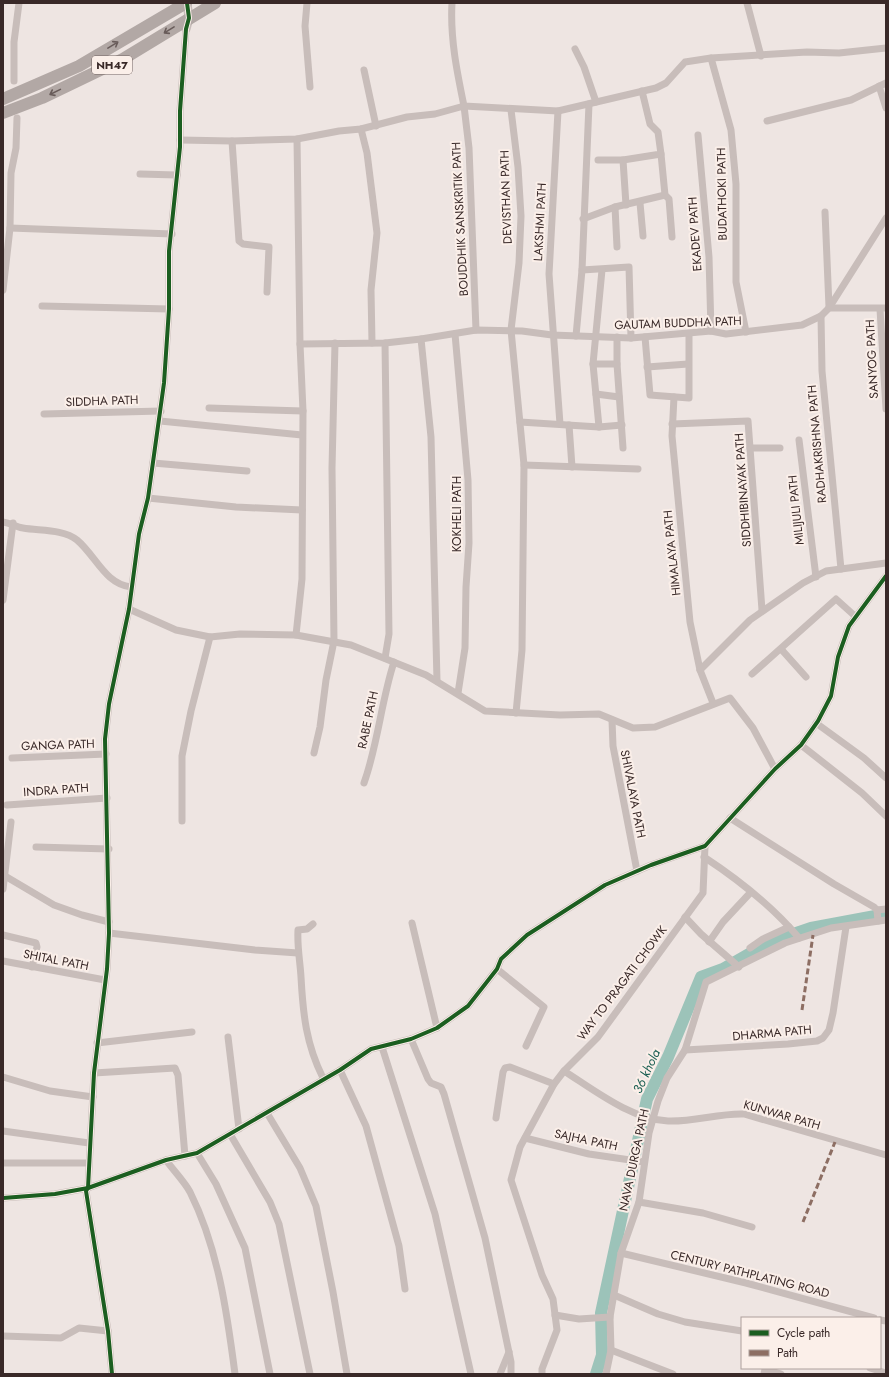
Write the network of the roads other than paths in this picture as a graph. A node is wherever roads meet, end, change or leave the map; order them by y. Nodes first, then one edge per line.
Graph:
1 (19, 3) edge
2 (187, 3) edge
3 (215, 3) edge
4 (307, 3) edge
5 (452, 3) edge
6 (747, 3) edge
7 (188, 23) junction
8 (886, 48) edge
9 (575, 49) dead end
10 (761, 56) junction
11 (711, 58) junction
12 (364, 70) dead end
13 (14, 81) dead end
14 (883, 85) edge
15 (310, 87) dead end
16 (642, 91) junction
17 (3, 99) edge
18 (593, 103) junction
19 (464, 106) junction
20 (886, 108) edge
21 (511, 110) junction
22 (558, 111) junction
23 (3, 113) edge
24 (17, 118) dead end
25 (767, 121) dead end
26 (376, 126) junction
27 (361, 129) junction
28 (698, 135) dead end
29 (297, 139) junction
30 (180, 140) junction
31 (232, 141) junction
32 (661, 154) junction
33 (598, 160) dead end
34 (623, 160) junction
35 (140, 174) dead end
36 (177, 175) junction
37 (665, 195) junction
38 (640, 203) junction
39 (626, 205) junction
40 (615, 207) junction
41 (825, 212) dead end
42 (583, 219) junction
43 (886, 221) edge
44 (10, 228) junction
45 (172, 234) junction
46 (643, 236) dead end
47 (672, 237) dead end
48 (617, 247) dead end
49 (582, 270) junction
50 (602, 270) junction
51 (3, 290) edge
52 (267, 292) dead end
53 (42, 306) dead end
54 (829, 308) junction
55 (883, 308) edge
56 (169, 309) junction
57 (821, 316) junction
58 (476, 330) junction
59 (510, 330) junction
60 (711, 331) junction
61 (746, 332) junction
62 (455, 334) junction
63 (689, 334) junction
64 (552, 335) junction
65 (576, 336) junction
66 (596, 336) junction
67 (617, 338) junction
68 (631, 338) junction
69 (645, 338) junction
70 (421, 339) junction
71 (335, 343) junction
72 (372, 343) junction
73 (385, 343) junction
74 (300, 344) junction
75 (593, 364) junction
76 (617, 364) junction
77 (688, 364) junction
78 (647, 367) junction
79 (596, 394) junction
80 (619, 397) junction
81 (674, 397) junction
82 (209, 408) dead end
83 (886, 409) edge
84 (160, 411) junction
85 (303, 411) junction
86 (44, 414) dead end
87 (160, 421) junction
88 (520, 422) junction
89 (560, 424) junction
90 (672, 424) junction
91 (569, 425) junction
92 (622, 425) junction
93 (599, 427) junction
94 (302, 435) junction
95 (799, 440) dead end
96 (623, 448) dead end
97 (750, 448) junction
98 (780, 448) dead end
99 (153, 463) junction
100 (524, 466) junction
101 (572, 467) junction
102 (638, 468) dead end
103 (247, 471) dead end
104 (148, 498) junction
105 (302, 510) junction
106 (3, 522) edge
107 (13, 523) junction
108 (886, 563) edge
109 (841, 569) junction
110 (816, 576) junction
111 (886, 576) edge
112 (131, 587) junction
113 (3, 600) edge
114 (129, 609) junction
115 (762, 610) junction
116 (856, 617) junction
117 (296, 635) junction
118 (210, 636) junction
119 (334, 641) junction
120 (781, 649) junction
121 (385, 658) junction
122 (394, 662) junction
123 (700, 670) junction
124 (752, 674) dead end
125 (806, 677) dead end
126 (437, 681) junction
127 (458, 693) junction
128 (713, 704) junction
129 (516, 713) junction
130 (612, 720) junction
131 (816, 723) junction
132 (801, 745) junction
133 (314, 753) dead end
134 (106, 754) junction
135 (12, 758) dead end
136 (775, 769) junction
137 (886, 778) edge
138 (364, 783) dead end
139 (106, 798) junction
140 (7, 805) dead end
141 (886, 816) edge
142 (730, 818) junction
143 (182, 821) dead end
144 (11, 822) dead end
145 (705, 846) junction
146 (36, 847) dead end
147 (109, 849) junction
148 (704, 857) junction
149 (637, 871) junction
150 (5, 876) junction
151 (3, 889) edge
152 (751, 892) junction
153 (886, 909) edge
154 (877, 910) junction
155 (685, 917) junction
156 (886, 920) edge
157 (878, 921) junction
158 (109, 922) junction
159 (412, 923) dead end
160 (314, 924) dead end
161 (790, 927) junction
162 (846, 927) junction
163 (110, 933) junction
164 (3, 935) edge
165 (799, 938) junction
166 (710, 942) junction
167 (750, 948) dead end
168 (298, 953) junction
169 (3, 961) edge
170 (32, 967) junction
171 (739, 967) junction
172 (497, 968) junction
173 (105, 980) junction
174 (437, 1028) junction
175 (192, 1032) dead end
176 (228, 1037) dead end
177 (411, 1039) junction
178 (97, 1043) junction
179 (526, 1046) dead end
180 (382, 1047) junction
181 (684, 1050) junction
182 (340, 1070) junction
183 (564, 1071) junction
184 (94, 1073) junction
185 (3, 1077) edge
186 (323, 1078) junction
187 (554, 1084) junction
188 (92, 1097) junction
189 (267, 1113) junction
190 (496, 1118) dead end
191 (654, 1118) junction
192 (239, 1129) junction
193 (3, 1130) edge
194 (230, 1134) junction
195 (524, 1138) junction
196 (90, 1143) junction
197 (198, 1153) junction
198 (886, 1155) edge
199 (185, 1156) junction
200 (166, 1160) junction
201 (644, 1162) junction
202 (3, 1163) edge
203 (88, 1163) junction
204 (88, 1188) junction
205 (3, 1198) edge
206 (639, 1202) junction
207 (752, 1227) dead end
208 (621, 1253) junction
209 (405, 1289) dead end
210 (614, 1295) junction
211 (555, 1315) junction
212 (610, 1317) junction
213 (870, 1317) edge
214 (108, 1331) junction
215 (741, 1331) edge
216 (3, 1336) edge
217 (611, 1350) junction
218 (509, 1352) junction
219 (873, 1369) edge
220 (886, 1373) edge
221 (112, 1374) edge
222 (235, 1374) edge
223 (270, 1374) edge
224 (310, 1374) edge
225 (347, 1374) edge
226 (471, 1374) edge
227 (500, 1374) edge
228 (511, 1374) edge
229 (542, 1374) edge
230 (606, 1374) edge
231 (673, 1374) edge
232 (764, 1374) edge
233 (781, 1374) edge

1 - 13 street
2 - 7 street
17 -> 2 highway, NH47
3 - 7 highway, NH47
4 - 15 street
5 - 19 street, BOUDDHIK SANSKRITIK PATH
6 - 10 street
7 -> 23 highway, NH47
7 - 30 street
8 - 10 street
9 - 18 street
10 - 11 street
11 - 16 street
11 - 61 street, BUDATHOKI PATH
12 - 26 street
14 - 20 street
14 - 25 street
16 - 18 street
16 - 32 street
18 - 22 street
18 - 42 street
19 - 21 street
19 - 26 street
19 - 58 street, BOUDDHIK SANSKRITIK PATH
21 - 22 street
21 - 59 street, DEVISTHAN PATH
22 - 64 street, LAKSHMI PATH
24 - 44 street
26 - 27 street
27 - 29 street
27 - 72 street
28 - 60 street, EKADEV PATH
29 - 31 street
29 - 74 street
30 - 31 street
30 - 36 street
31 - 52 street
32 - 34 street
32 - 37 street
33 - 34 street
34 - 39 street
35 - 36 street
36 - 45 street
37 - 38 street
37 - 47 street
38 - 39 street
38 - 46 street
39 - 40 street
40 - 42 street
40 - 48 street
41 - 54 street
42 - 49 street
43 - 54 street, GAUTAM BUDDHA PATH
44 - 45 street
44 - 51 street
45 - 56 street
49 - 50 street
49 - 65 street
50 - 66 street
50 - 68 street
53 - 56 street
54 - 55 street
54 - 57 street, GAUTAM BUDDHA PATH
55 - 83 street, SANYOG PATH
56 - 84 street
57 - 61 street, GAUTAM BUDDHA PATH
57 - 109 street, RADHAKRISHNA PATH
58 - 59 street, GAUTAM BUDDHA PATH
58 - 62 street, GAUTAM BUDDHA PATH
59 - 64 street, GAUTAM BUDDHA PATH
59 - 88 street, DEVISTHAN PATH
60 - 61 street, GAUTAM BUDDHA PATH
60 - 63 street, GAUTAM BUDDHA PATH
62 - 70 street, GAUTAM BUDDHA PATH
62 - 127 street, KOKHELI PATH
63 - 69 street, GAUTAM BUDDHA PATH
63 - 77 street
64 - 65 street, GAUTAM BUDDHA PATH
64 - 89 street, LAKSHMI PATH
65 - 66 street, GAUTAM BUDDHA PATH
66 - 67 street, GAUTAM BUDDHA PATH
66 - 75 street
67 - 68 street, GAUTAM BUDDHA PATH
67 - 76 street
68 - 69 street, GAUTAM BUDDHA PATH
69 - 78 street
70 - 73 street, GAUTAM BUDDHA PATH
70 - 126 street
71 - 72 street, GAUTAM BUDDHA PATH
71 - 74 street, GAUTAM BUDDHA PATH
71 - 119 street
72 - 73 street, GAUTAM BUDDHA PATH
73 - 121 street
74 - 85 street
75 - 76 street
75 - 79 street
76 - 80 street
77 - 78 street
77 - 81 street
78 - 81 street
79 - 80 street
79 - 93 street
80 - 92 street
81 - 90 street, HIMALAYA PATH
82 - 85 street
84 - 86 street, SIDDHA PATH
84 - 87 street
85 - 94 street
87 - 94 street
87 - 99 street
88 - 89 street
88 - 100 street, DEVISTHAN PATH
89 - 91 street
90 - 97 street, SIDDHIBINAYAK PATH
90 - 123 street, HIMALAYA PATH
91 - 93 street
91 - 101 street
92 - 93 street
92 - 96 street
94 - 105 street
95 - 110 street, MILIJULI PATH
97 - 98 street
97 - 115 street, SIDDHIBINAYAK PATH
99 - 103 street
99 - 104 street
100 - 101 street
100 - 129 street, DEVISTHAN PATH
101 - 102 street
104 - 105 street
104 - 112 street
105 - 117 street
106 - 107 street
107 - 112 street
107 - 113 street
108 - 109 street
109 - 110 street
110 - 115 street
111 - 116 street
112 - 114 street
114 - 118 street
114 - 134 street
115 - 123 street
116 - 120 street
116 - 131 street
117 - 118 street
117 - 119 street
118 - 143 street
119 - 121 street
119 - 133 street
120 - 124 street
120 - 125 street
121 - 122 street
122 - 126 street
122 - 138 street, RABE PATH
123 - 128 street, HIMALAYA PATH
126 - 127 street
127 - 129 street
128 - 130 street
128 - 136 street
129 - 130 street
130 - 149 street, SHIVALAYA PATH
131 - 132 street
131 - 137 street
132 - 136 street
132 - 141 street
134 - 135 street, GANGA PATH
134 - 139 street
136 - 142 street
139 - 140 street, INDRA PATH
139 - 147 street
142 - 145 street
142 - 154 street
144 - 150 street
145 - 148 street, WAY TO PRAGATI CHOWK
145 - 149 street
146 - 147 street
147 - 158 street
148 - 152 street
148 - 155 street, WAY TO PRAGATI CHOWK
149 - 172 street
150 - 151 street
150 - 158 street
152 - 161 street
152 - 166 street
153 - 154 street
154 - 157 street
155 - 166 street
155 - 183 street, WAY TO PRAGATI CHOWK
156 - 157 street, NAVA DURGA PATH
157 - 162 street, NAVA DURGA PATH
158 - 163 street
159 - 174 street
160 - 168 street
161 - 165 street
161 - 167 street
162 - 165 street, NAVA DURGA PATH
162 - 181 street, DHARMA PATH
163 - 168 street
163 - 173 street
164 - 170 street
165 - 171 street, NAVA DURGA PATH
166 - 171 street
168 - 186 street
169 - 170 street, SHITAL PATH
170 - 173 street, SHITAL PATH
171 - 181 street, NAVA DURGA PATH
172 - 174 street
172 - 179 street
173 - 178 street
174 - 177 street
175 - 178 street
176 - 192 street
177 - 180 street
177 - 218 street
178 - 184 street
180 - 182 street
180 - 226 street
181 - 191 street, NAVA DURGA PATH
182 - 186 street
182 - 209 street
183 - 187 street, WAY TO PRAGATI CHOWK
183 - 191 street, KUNWAR PATH
184 - 188 street
184 - 199 street
185 - 188 street
186 - 189 street
187 - 190 street
187 - 195 street, WAY TO PRAGATI CHOWK
188 - 196 street
189 - 192 street
189 - 225 street
191 - 198 street, KUNWAR PATH
191 - 201 street, NAVA DURGA PATH
192 - 194 street
193 - 196 street
194 - 197 street
194 - 224 street
195 - 201 street, SAJHA PATH
195 - 211 street, WAY TO PRAGATI CHOWK
196 - 203 street
197 - 199 street
197 - 223 street
199 - 200 street
200 - 204 street
200 - 222 street
201 - 206 street, NAVA DURGA PATH
202 - 203 street
203 - 204 street
204 - 205 street
204 - 214 street
206 - 207 street
206 - 208 street, NAVA DURGA PATH
208 - 210 street, NAVA DURGA PATH
208 - 213 street, CENTURY PATHPLATING ROAD
210 - 212 street, NAVA DURGA PATH
210 - 215 street
211 - 212 street
211 - 229 street, WAY TO PRAGATI CHOWK
212 - 217 street, NAVA DURGA PATH
214 - 216 street
214 - 221 street
217 - 230 street, NAVA DURGA PATH
217 - 231 street
218 - 227 street
218 - 228 street
219 - 220 street
232 - 233 street

